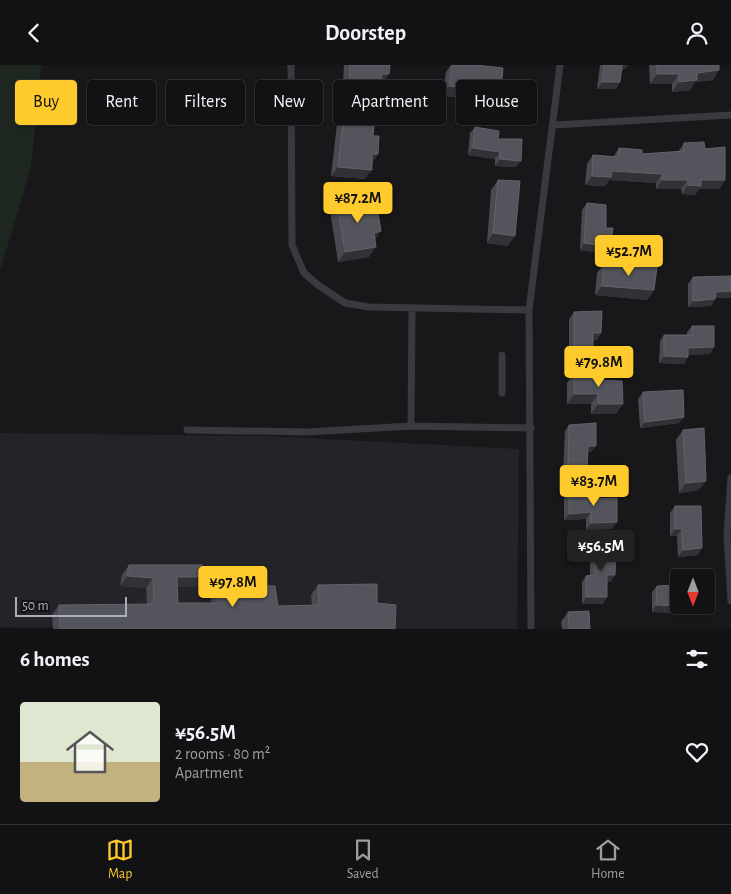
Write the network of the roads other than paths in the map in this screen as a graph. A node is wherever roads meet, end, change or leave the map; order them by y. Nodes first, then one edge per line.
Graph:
1 (291, 65) edge
2 (560, 65) edge
3 (731, 115) edge
4 (554, 125) junction
5 (412, 310) junction
6 (529, 310) junction
7 (502, 355) dead end
8 (502, 393) dead end
9 (410, 426) junction
10 (531, 428) junction
11 (188, 430) dead end
12 (731, 478) edge
13 (731, 601) edge
14 (531, 629) edge

1 - 5 lane
2 - 4 lane
3 - 4 lane
4 - 6 lane
5 - 6 lane
5 - 9 lane
6 - 10 lane
7 - 8 lane
9 - 10 lane
9 - 11 lane
10 - 14 lane
12 - 13 lane

